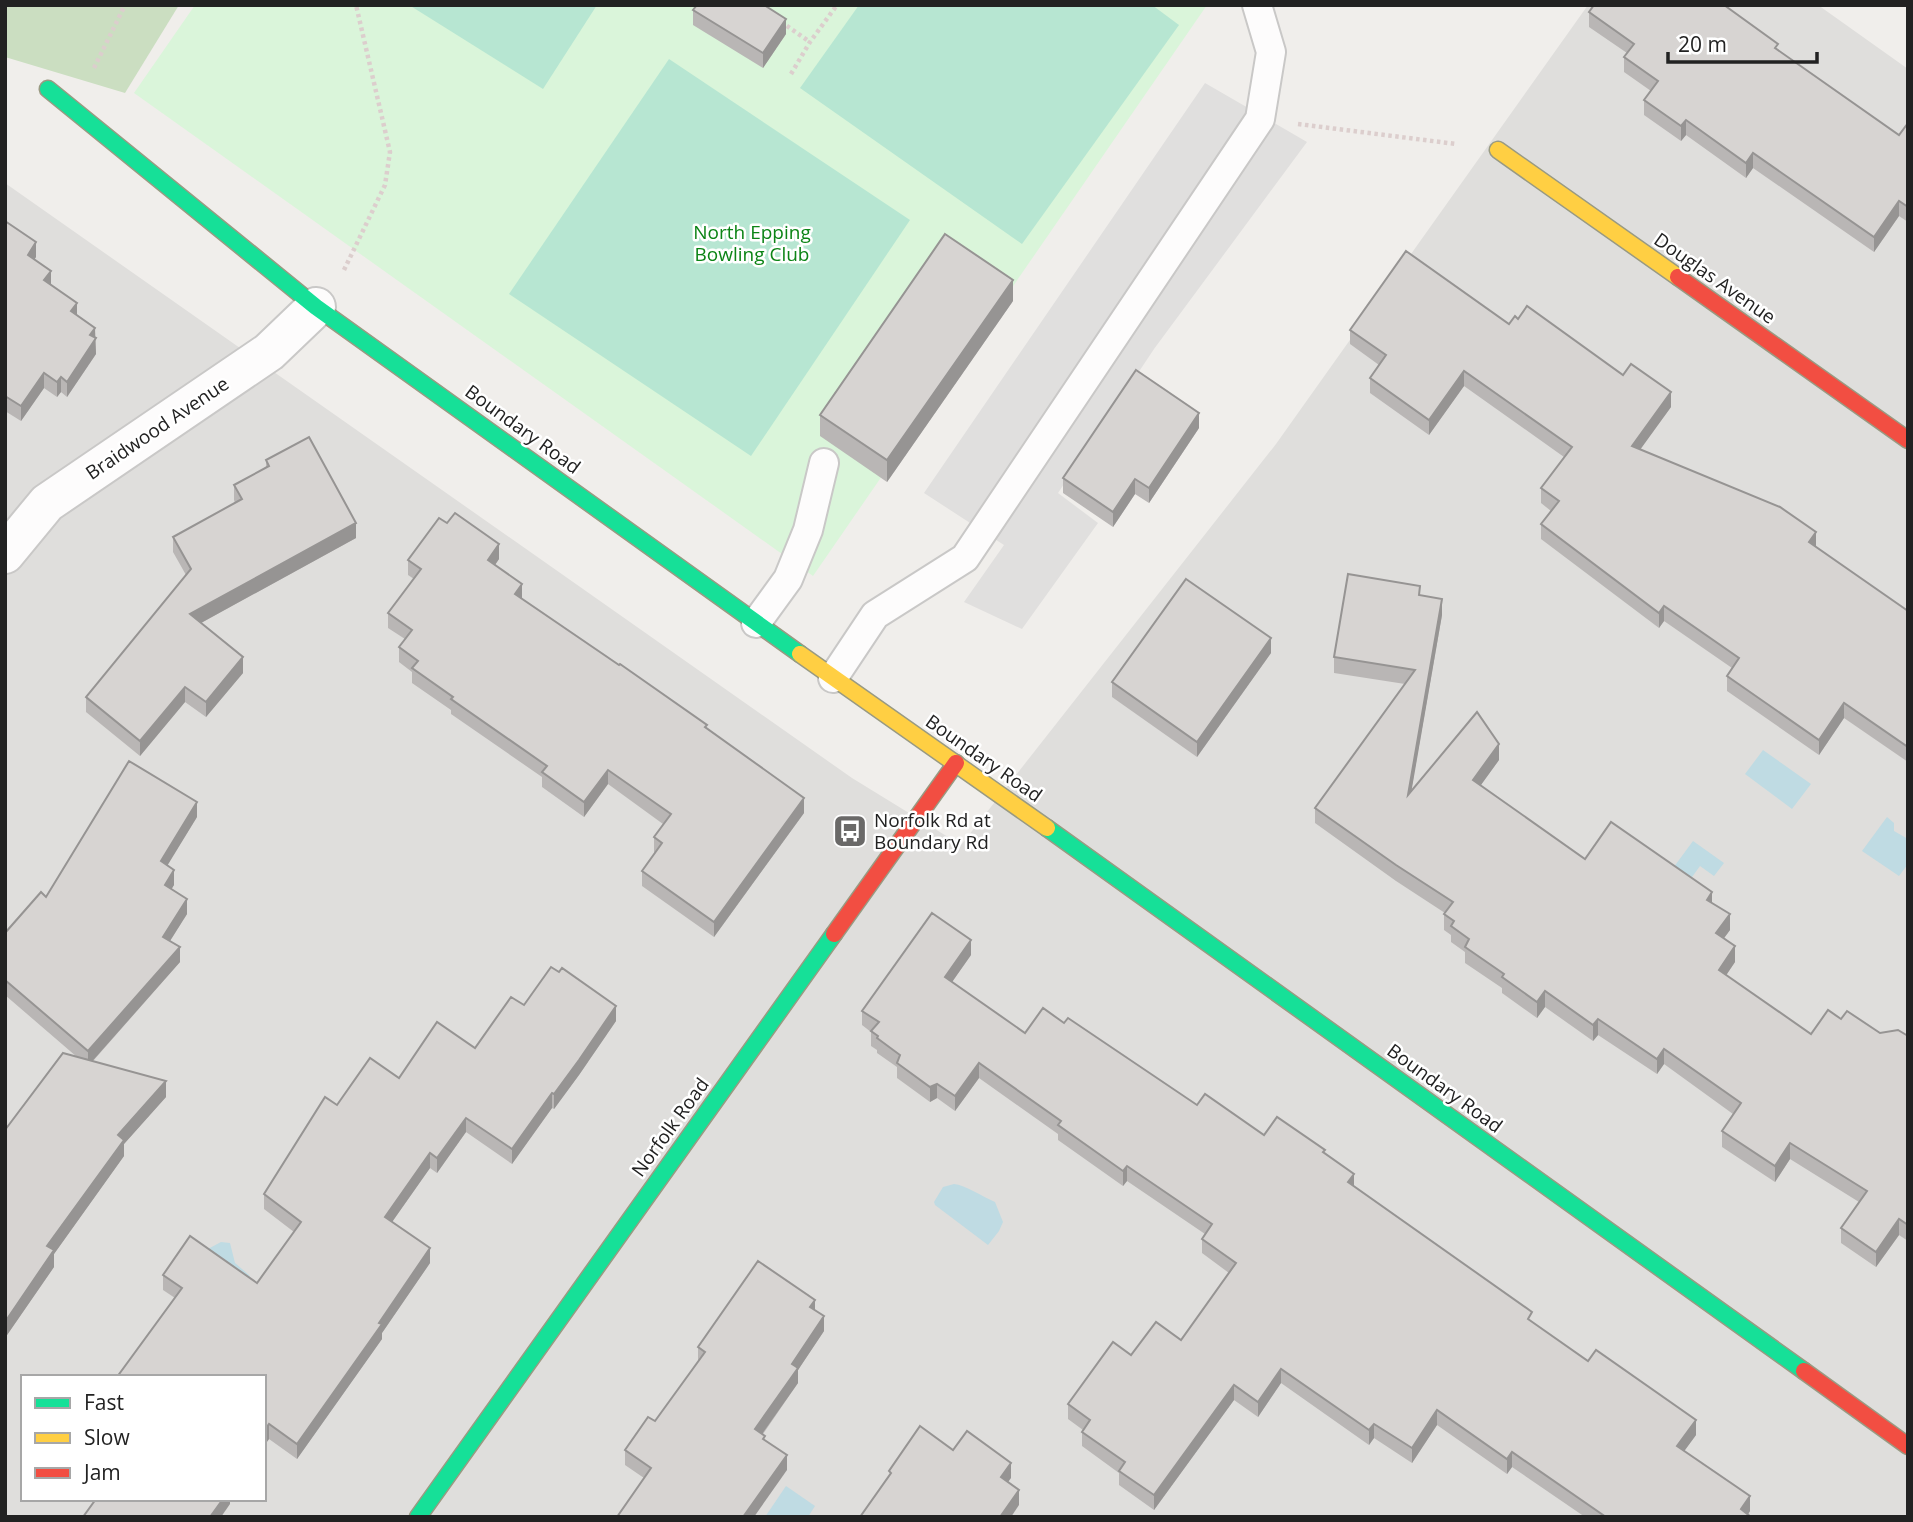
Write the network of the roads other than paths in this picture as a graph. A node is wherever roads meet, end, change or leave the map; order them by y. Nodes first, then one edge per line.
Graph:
1 (1257, 5) edge
2 (48, 89) dead end
3 (1498, 150) road end
4 (320, 310) junction
5 (1908, 440) edge
6 (824, 463) dead end
7 (5, 554) edge
8 (757, 623) junction
9 (833, 678) junction
10 (957, 763) junction
11 (1908, 1446) edge
12 (418, 1517) edge

1 - 9 lane
2 - 4 street, Boundary Road
3 - 5 street, Douglas Avenue
4 - 7 street, Braidwood Avenue
4 - 8 street, Boundary Road
6 - 8 lane
8 - 9 street, Boundary Road
9 - 10 street, Boundary Road
10 - 11 street, Boundary Road
10 - 12 street, Norfolk Road

